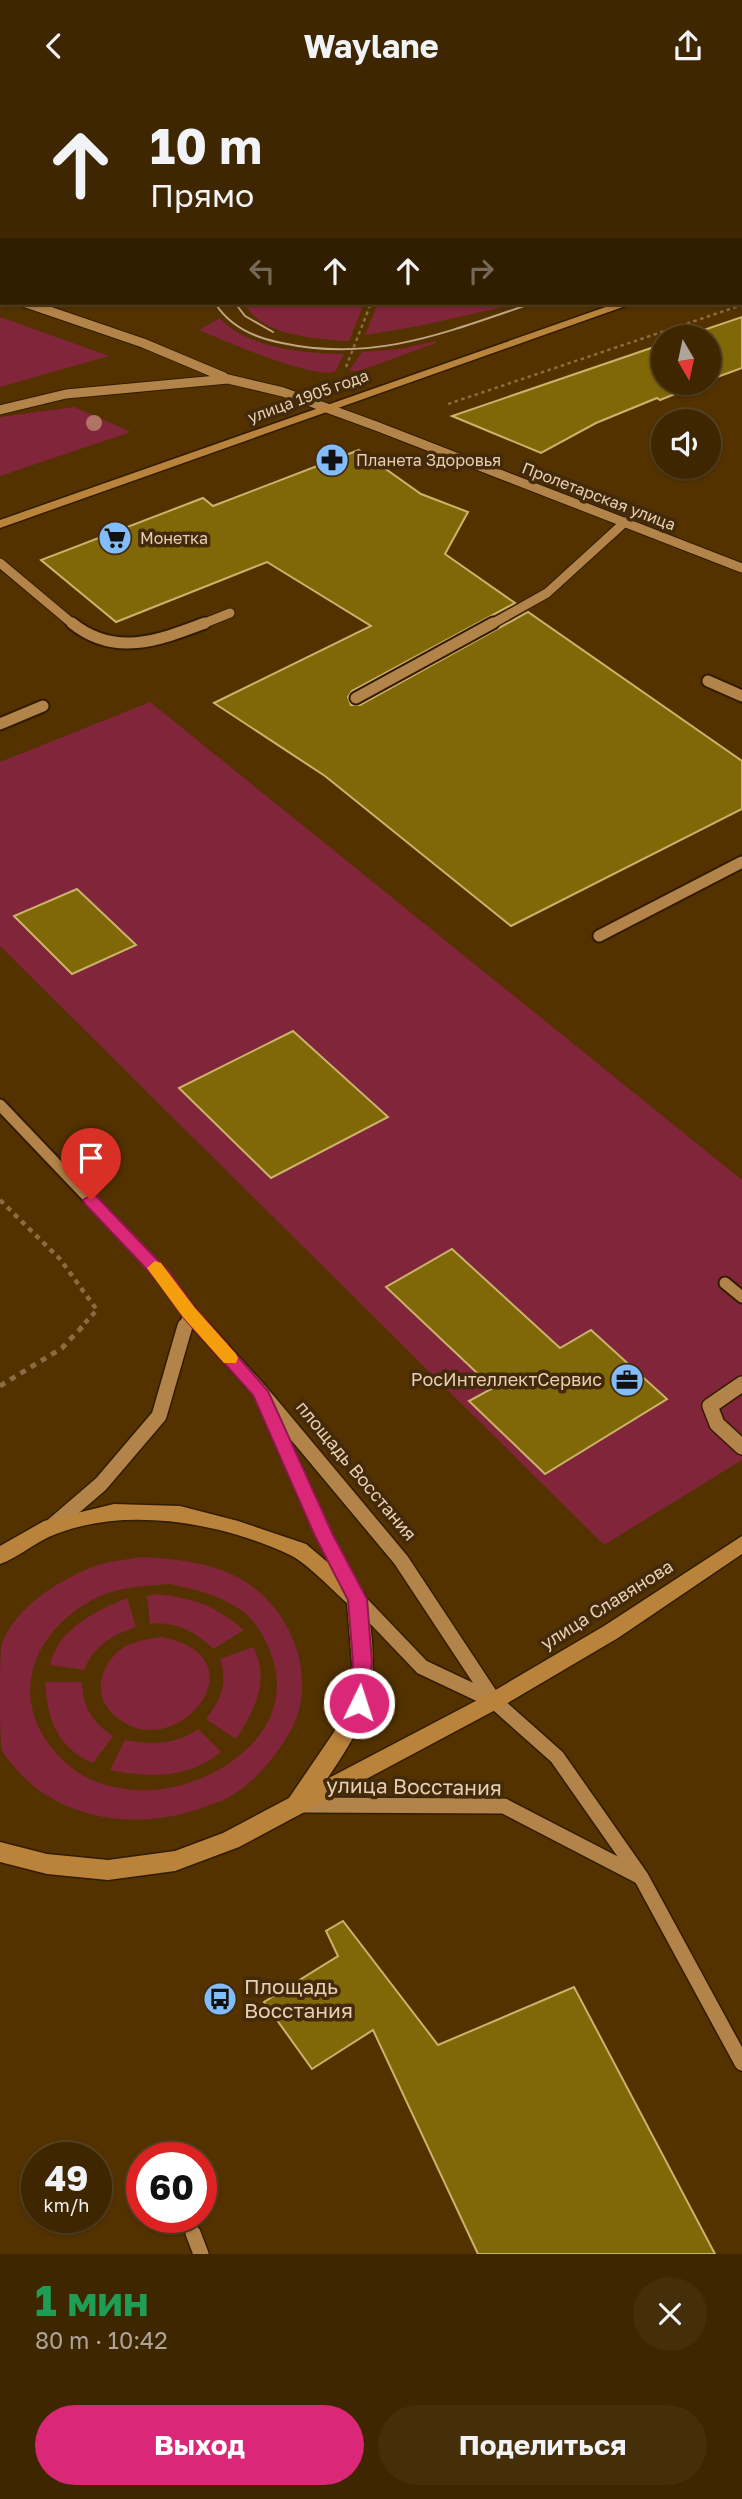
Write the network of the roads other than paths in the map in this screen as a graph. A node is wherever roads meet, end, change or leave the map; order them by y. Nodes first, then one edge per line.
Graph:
1 (32, 305) edge
2 (622, 305) edge
3 (228, 379) junction
4 (326, 408) junction
5 (0, 410) edge
6 (625, 523) junction
7 (0, 524) edge
8 (0, 563) edge
9 (742, 568) edge
10 (230, 613) dead end
11 (708, 681) dead end
12 (742, 696) edge
13 (356, 698) dead end
14 (43, 706) dead end
15 (0, 724) edge
16 (742, 862) edge
17 (599, 936) dead end
18 (0, 1105) edge
19 (725, 1283) dead end
20 (742, 1297) edge
21 (189, 1313) junction
22 (742, 1384) edge
23 (260, 1391) junction
24 (742, 1447) edge
25 (51, 1527) junction
26 (742, 1544) edge
27 (0, 1556) edge
28 (358, 1599) junction
29 (494, 1701) junction
30 (296, 1805) junction
31 (0, 1852) edge
32 (641, 1877) junction
33 (742, 2063) edge
34 (193, 2233) dead end
35 (201, 2254) edge

1 - 3 street
2 - 4 main road, улица 1905 года
3 - 4 street
3 - 5 street
4 - 6 street, Пролетарская улица
4 - 7 main road, улица 1905 года
6 - 9 street, Пролетарская улица
6 - 13 street
8 - 10 street
11 - 12 street
14 - 15 street
16 - 17 street
18 - 21 street
19 - 20 street
21 - 23 street, площадь Восстания
21 - 25 street
22 - 24 street
23 - 28 street
23 - 29 street, площадь Восстания
25 - 27 main road
25 - 28 main road
26 - 29 main road, улица Славянова
28 - 29 street
28 - 30 main road
29 - 30 main road
29 - 32 street
30 - 31 main road
30 - 32 street, улица Восстания
32 - 33 street
34 - 35 street

